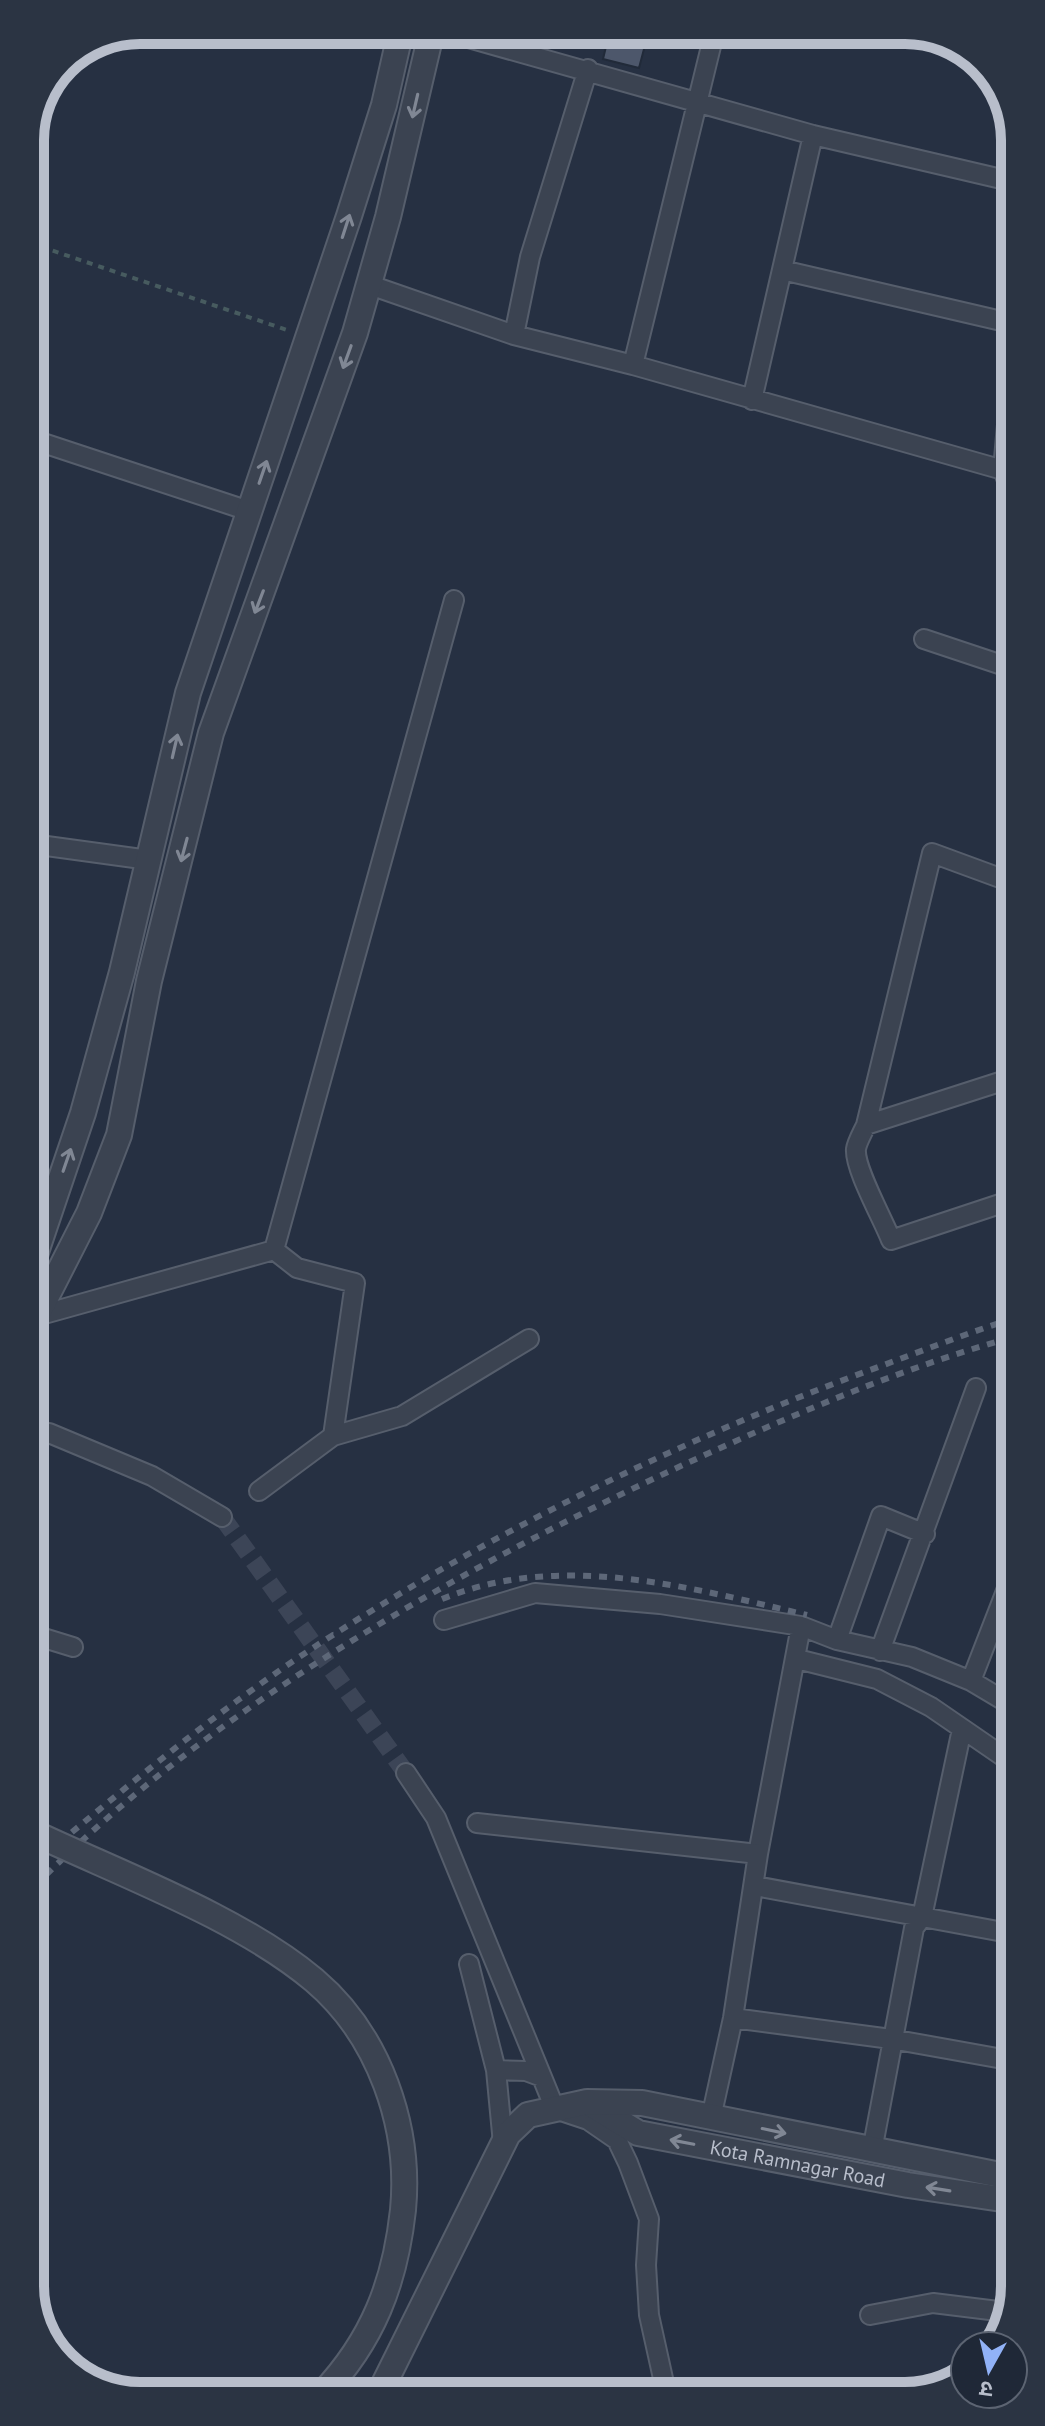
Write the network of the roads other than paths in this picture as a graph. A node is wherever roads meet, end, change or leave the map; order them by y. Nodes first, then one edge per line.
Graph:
1 (398, 44) edge
2 (429, 44) edge
3 (493, 44) edge
4 (712, 44) edge
5 (588, 69) junction
6 (699, 103) junction
7 (813, 135) junction
8 (1001, 179) edge
9 (782, 270) junction
10 (370, 285) junction
11 (1001, 321) edge
12 (514, 335) junction
13 (633, 365) junction
14 (752, 400) junction
15 (44, 443) edge
16 (1001, 477) edge
17 (249, 511) junction
18 (454, 600) dead end
19 (924, 639) dead end
20 (1001, 665) edge
21 (44, 846) edge
22 (149, 860) junction
23 (1001, 878) edge
24 (1001, 1082) edge
25 (866, 1125) junction
26 (1001, 1204) edge
27 (44, 1228) edge
28 (274, 1250) junction
29 (44, 1301) edge
30 (44, 1316) edge
31 (529, 1339) dead end
32 (976, 1388) dead end
33 (49, 1433) tunnel mouth
34 (333, 1436) junction
35 (259, 1491) dead end
36 (222, 1517) tunnel mouth
37 (925, 1534) junction
38 (1001, 1604) edge
39 (444, 1620) dead end
40 (801, 1626) junction
41 (44, 1638) edge
42 (837, 1640) junction
43 (73, 1647) dead end
44 (880, 1651) junction
45 (797, 1659) junction
46 (971, 1681) junction
47 (1001, 1699) edge
48 (962, 1729) junction
49 (1001, 1755) edge
50 (406, 1773) tunnel mouth
51 (477, 1823) dead end
52 (44, 1838) edge
53 (758, 1854) junction
54 (755, 1886) junction
55 (922, 1917) junction
56 (1001, 1932) edge
57 (469, 1964) dead end
58 (733, 2018) junction
59 (891, 2039) junction
60 (1001, 2059) edge
61 (496, 2070) junction
62 (542, 2077) junction
63 (587, 2102) junction
64 (555, 2109) junction
65 (711, 2118) junction
66 (503, 2144) junction
67 (872, 2151) junction
68 (1001, 2175) edge
69 (1001, 2199) edge
70 (998, 2311) edge
71 (870, 2315) dead end
72 (332, 2382) edge
73 (385, 2382) edge
74 (664, 2382) edge

17 -> 1 street
2 -> 10 street
3 - 5 street
4 - 6 street
5 - 6 street
5 - 12 street
6 - 7 street
6 - 13 street
7 - 8 street
7 - 9 street
9 - 11 street
9 - 14 street
10 - 12 street
10 -> 29 street
12 - 13 street
13 - 14 street
14 - 16 street
15 - 17 street
22 -> 17 street
18 - 28 street
19 - 20 street
21 - 22 street
27 -> 22 street
23 - 25 street
24 - 25 street
25 - 26 street
28 - 30 street
28 - 34 street
31 - 34 street
32 - 37 street
33 - 36 street
34 - 35 street
37 - 42 street
37 - 44 street
38 - 46 street
39 - 40 street
40 - 42 street
40 - 45 street
41 - 43 street
42 - 44 street
44 - 46 street
45 - 48 street
45 - 53 street
46 - 47 street
48 - 49 street
48 - 55 street
50 - 62 street
51 - 53 street
52 - 72 street, bridge
53 - 54 street
54 - 55 street
54 - 58 street
55 - 56 street
55 - 59 street
57 - 61 street
58 - 59 street
58 - 65 street
59 - 60 street
59 - 67 street
61 - 62 street
61 - 66 street
62 - 64 street
63 - 64 street
63 - 65 street
69 -> 63 street, Kota Ramnagar Road
64 - 66 street
64 - 74 street
65 -> 67 street
66 - 73 street
67 - 68 street
70 - 71 street

